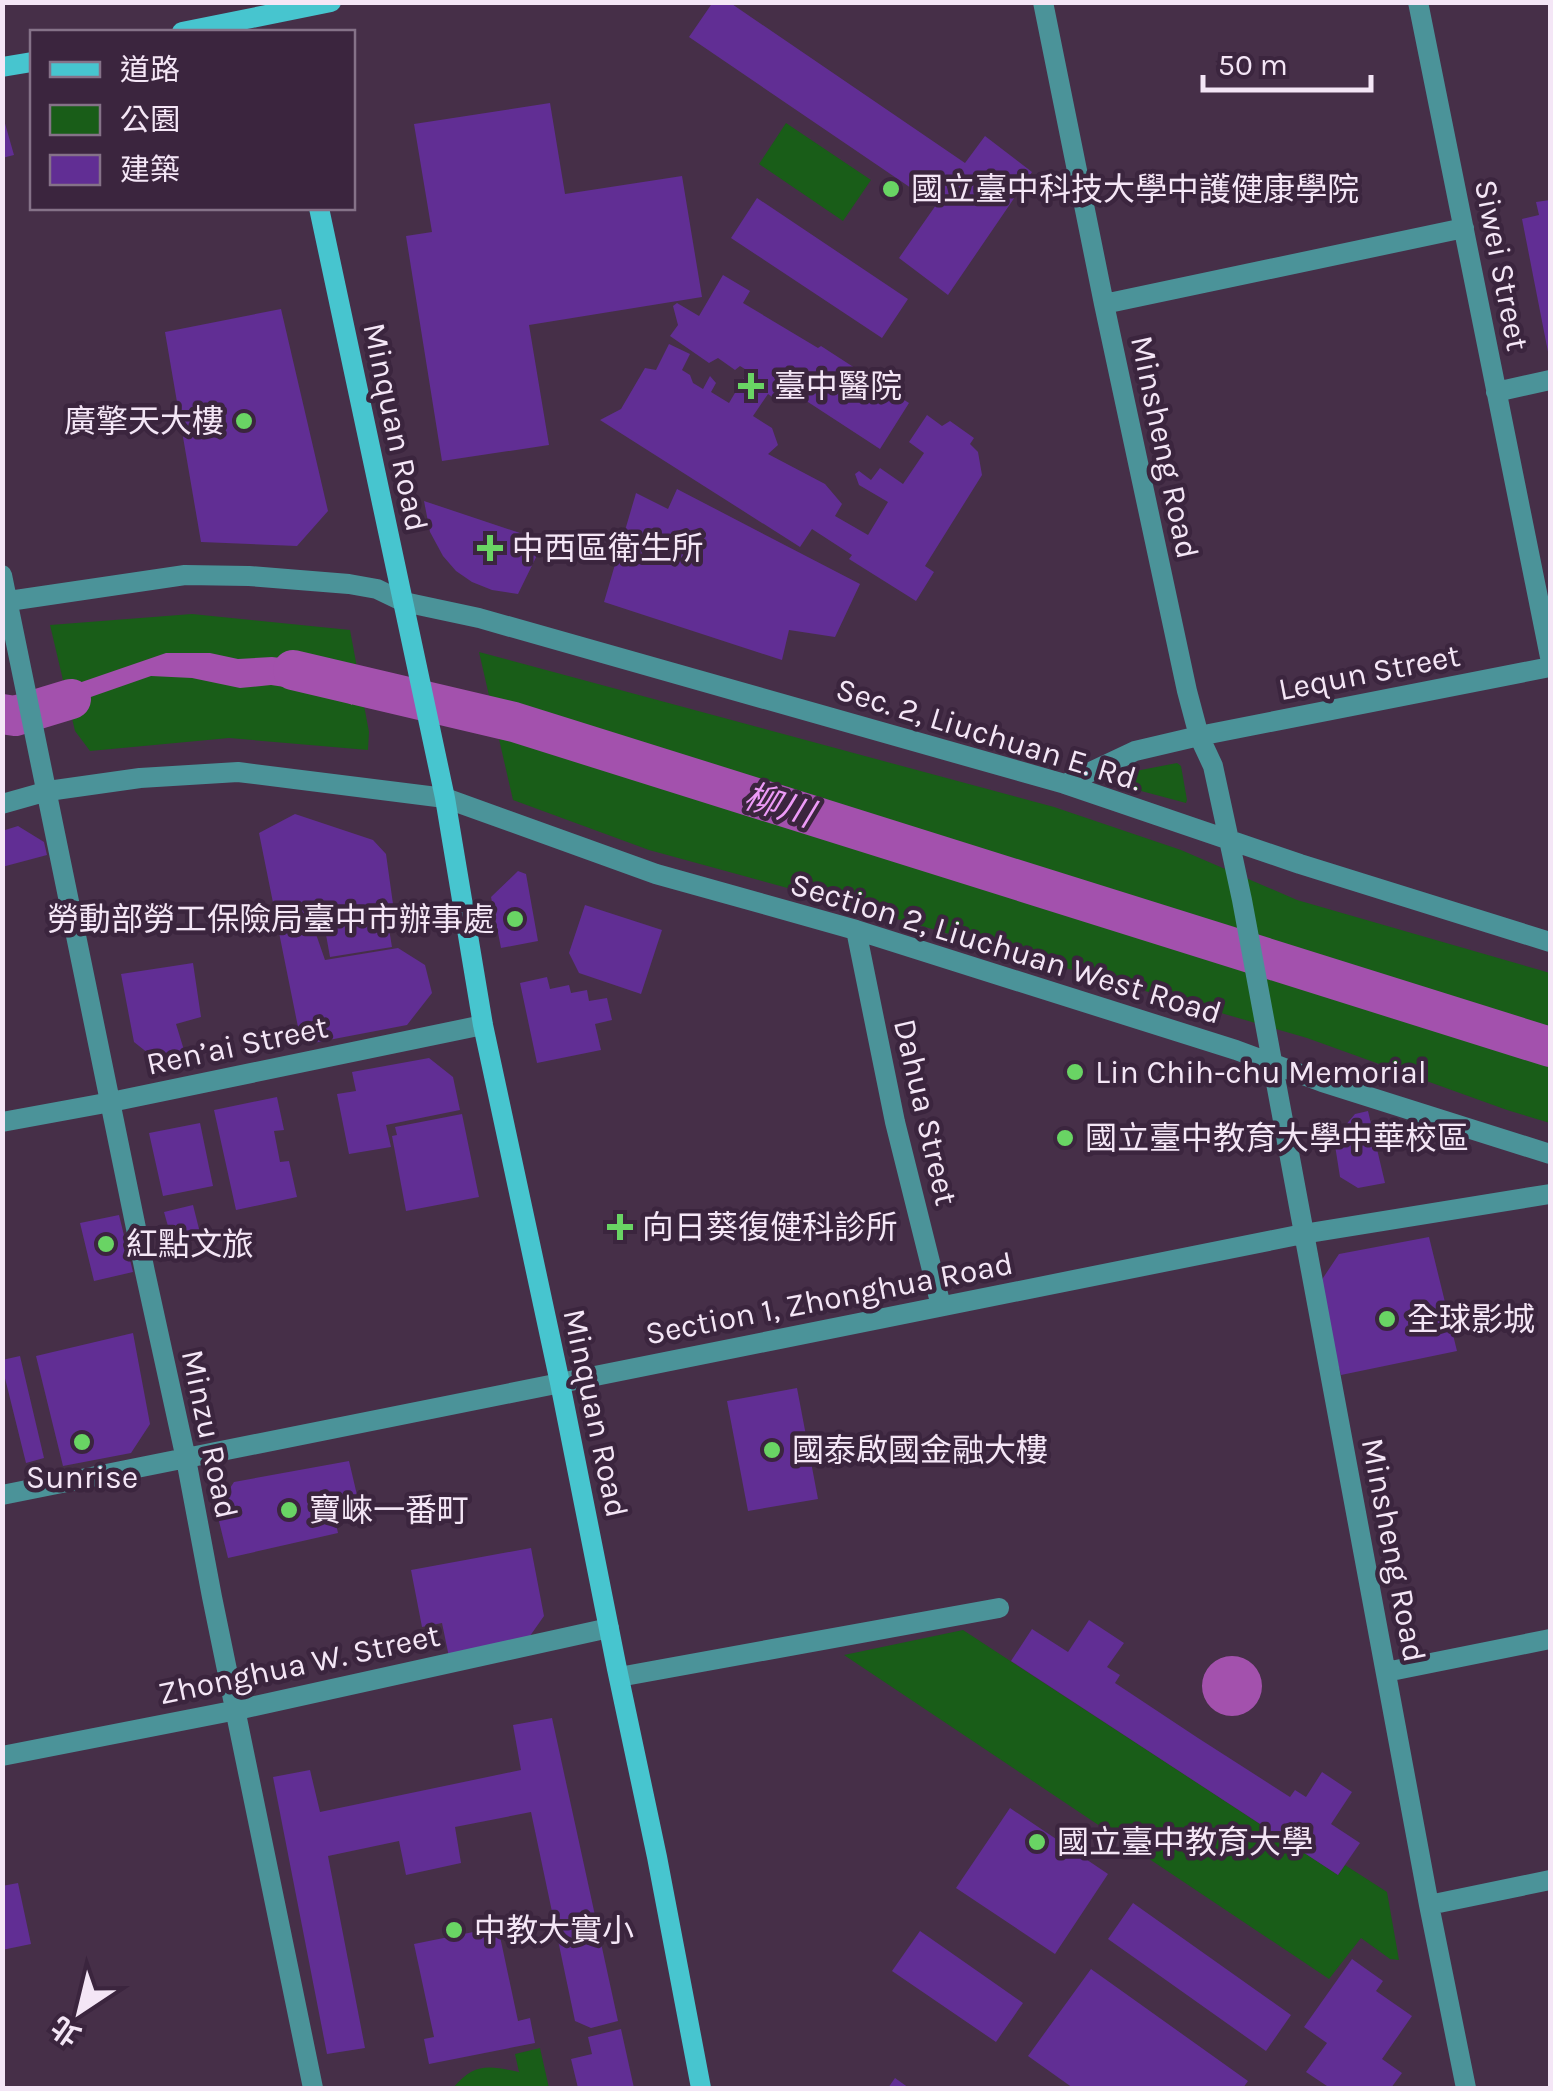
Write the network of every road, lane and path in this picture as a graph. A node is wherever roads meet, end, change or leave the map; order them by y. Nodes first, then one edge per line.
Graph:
1 (332, 2) edge
2 (1043, 2) edge
3 (1418, 2) edge
4 (282, 16) edge
5 (194, 30) edge
6 (30, 62) edge
7 (2, 67) edge
8 (319, 210) edge
9 (1464, 228) junction
10 (1104, 304) junction
11 (1550, 380) edge
12 (1496, 392) junction
13 (2, 575) edge
14 (5, 601) edge
15 (404, 602) junction
16 (1550, 657) edge
17 (1550, 668) edge
18 (1199, 736) junction
19 (1064, 784) junction
20 (48, 791) junction
21 (445, 798) junction
22 (2, 804) edge
23 (1228, 841) junction
24 (856, 930) junction
25 (1550, 942) edge
26 (483, 1024) junction
27 (1273, 1065) junction
28 (112, 1102) junction
29 (2, 1122) edge
30 (1550, 1154) edge
31 (1550, 1194) edge
32 (1303, 1234) junction
33 (941, 1306) junction
34 (560, 1383) junction
35 (186, 1459) junction
36 (2, 1495) edge
37 (999, 1608) dead end
38 (609, 1628) junction
39 (1550, 1640) edge
40 (1386, 1672) junction
41 (619, 1677) junction
42 (237, 1710) junction
43 (2, 1756) edge
44 (1550, 1880) edge
45 (1429, 1905) junction
46 (313, 2088) edge
47 (701, 2088) edge
48 (1466, 2088) edge

1 - 4 main road
2 - 10 street, Minsheng Road
3 - 9 street, Siwei Street
4 - 5 main road
6 - 7 main road
8 - 15 main road, Minquan Road
9 - 10 street
9 - 12 street, Siwei Street
10 - 18 street, Minsheng Road
11 - 12 street
12 - 16 street, Siwei Street
13 - 14 street
14 - 15 street, Sec. 2, Liuchuan E. Rd.
14 - 20 street, Minzu Road
15 - 19 street, Sec. 2, Liuchuan E. Rd.
15 - 21 main road, Minquan Road
17 - 18 street, Lequn Street
18 - 19 street, Lequn Street
18 - 23 street, Minsheng Road
19 - 23 street, Sec. 2, Liuchuan E. Rd.
20 - 21 street, Section 2, Liuchuan West Road
20 - 22 street, Section 2, Liuchuan West Road
20 - 28 street, Minzu Road
21 - 24 street, Section 2, Liuchuan West Road
21 - 26 main road, Minquan Road
23 - 25 street, Sec. 2, Liuchuan E. Rd.
23 - 27 street, Minsheng Road
24 - 27 street, Section 2, Liuchuan West Road
24 - 33 street, Dahua Street
26 - 28 street, Ren’ai Street
26 - 34 main road, Minquan Road
27 - 30 street, Section 2, Liuchuan West Road
27 - 32 street, Minsheng Road
28 - 29 street, Ren’ai Street
28 - 35 street, Minzu Road
31 - 32 street, Section 1, Zhonghua Road
32 - 33 street, Section 1, Zhonghua Road
32 - 40 street, Minsheng Road
33 - 34 street, Section 1, Zhonghua Road
34 - 35 street, Section 1, Zhonghua Road
34 - 38 main road, Minquan Road
35 - 36 street, Section 1, Zhonghua Road
35 - 42 street, Minzu Road
37 - 41 street
38 - 41 main road, Minquan Road
38 - 42 street, Zhonghua W. Street
39 - 40 street
40 - 45 street, Minsheng Road
41 - 47 main road, Minquan Road
42 - 43 street, Zhonghua W. Street
42 - 46 street, Minzu Road
44 - 45 street
45 - 48 street, Minsheng Road

